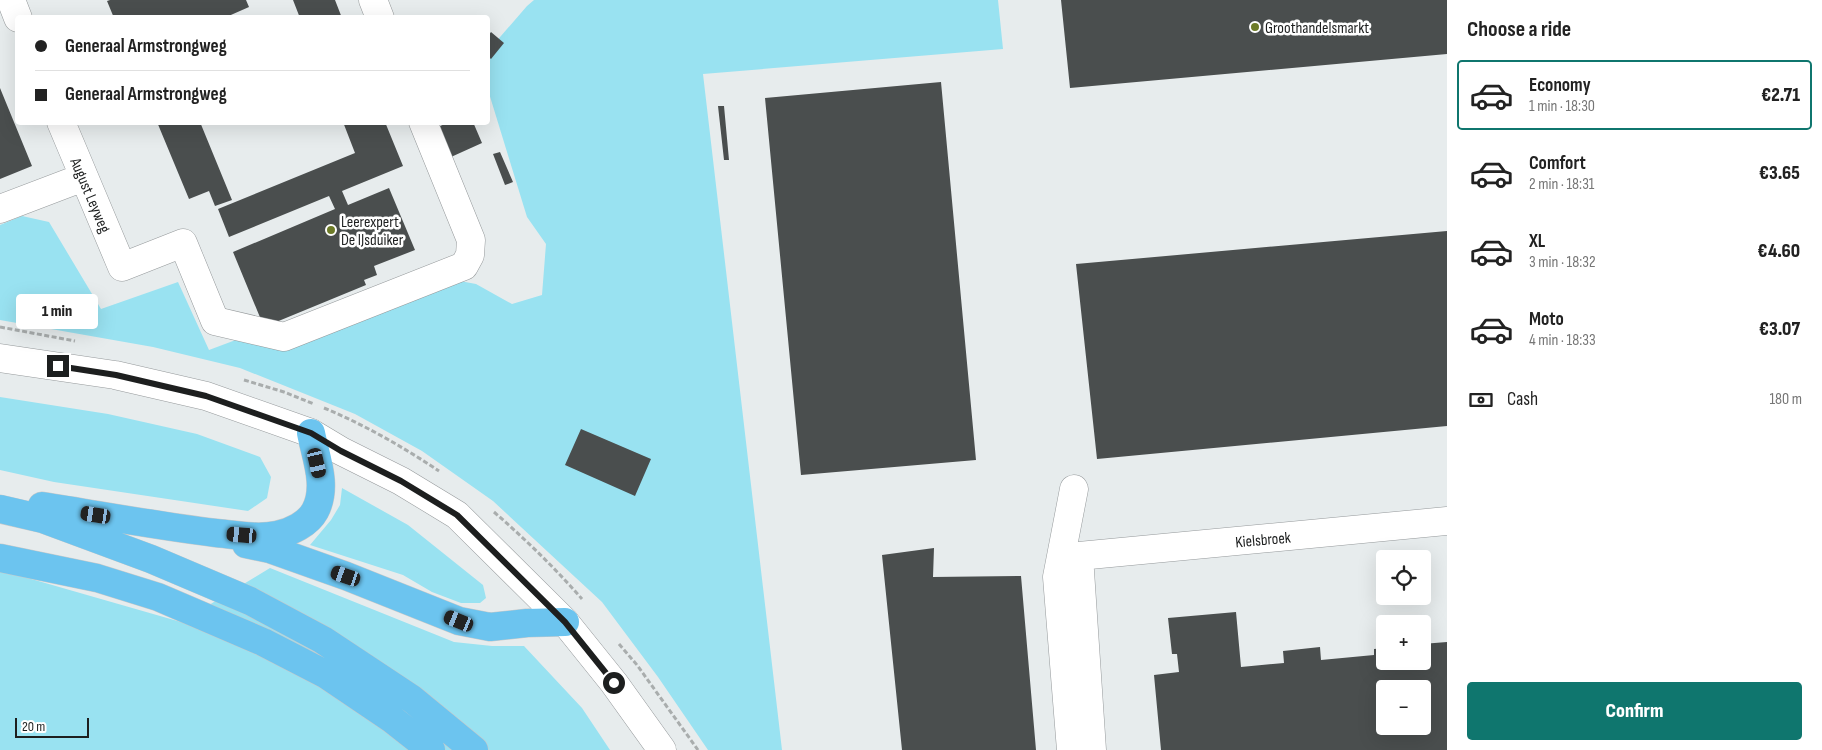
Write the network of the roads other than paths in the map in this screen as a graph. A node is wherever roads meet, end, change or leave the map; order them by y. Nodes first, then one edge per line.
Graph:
1 (11, 0) edge
2 (373, 0) edge
3 (17, 15) edge
4 (379, 15) edge
5 (62, 125) edge
6 (424, 125) edge
7 (84, 177) junction
8 (0, 209) edge
9 (0, 358) edge
10 (311, 433) junction
11 (1074, 490) dead end
12 (0, 499) edge
13 (0, 509) edge
14 (1447, 521) edge
15 (193, 530) junction
16 (1079, 556) junction
17 (0, 558) edge
18 (1057, 576) junction
19 (565, 622) junction
20 (432, 750) edge
21 (474, 750) edge
22 (662, 750) edge
23 (1071, 750) edge
24 (1092, 750) edge

1 - 3 street
2 - 4 street
5 - 7 street, August Leyweg
6 - 7 street, August Leyweg
7 - 8 street
9 - 10 street
10 - 15 highway
10 - 19 street
11 - 18 street
12 - 15 highway
13 - 21 highway
14 - 16 street, Kielsbroek
15 - 19 highway
16 - 18 street
16 - 24 street
17 - 20 highway
18 - 23 street
19 - 22 street

